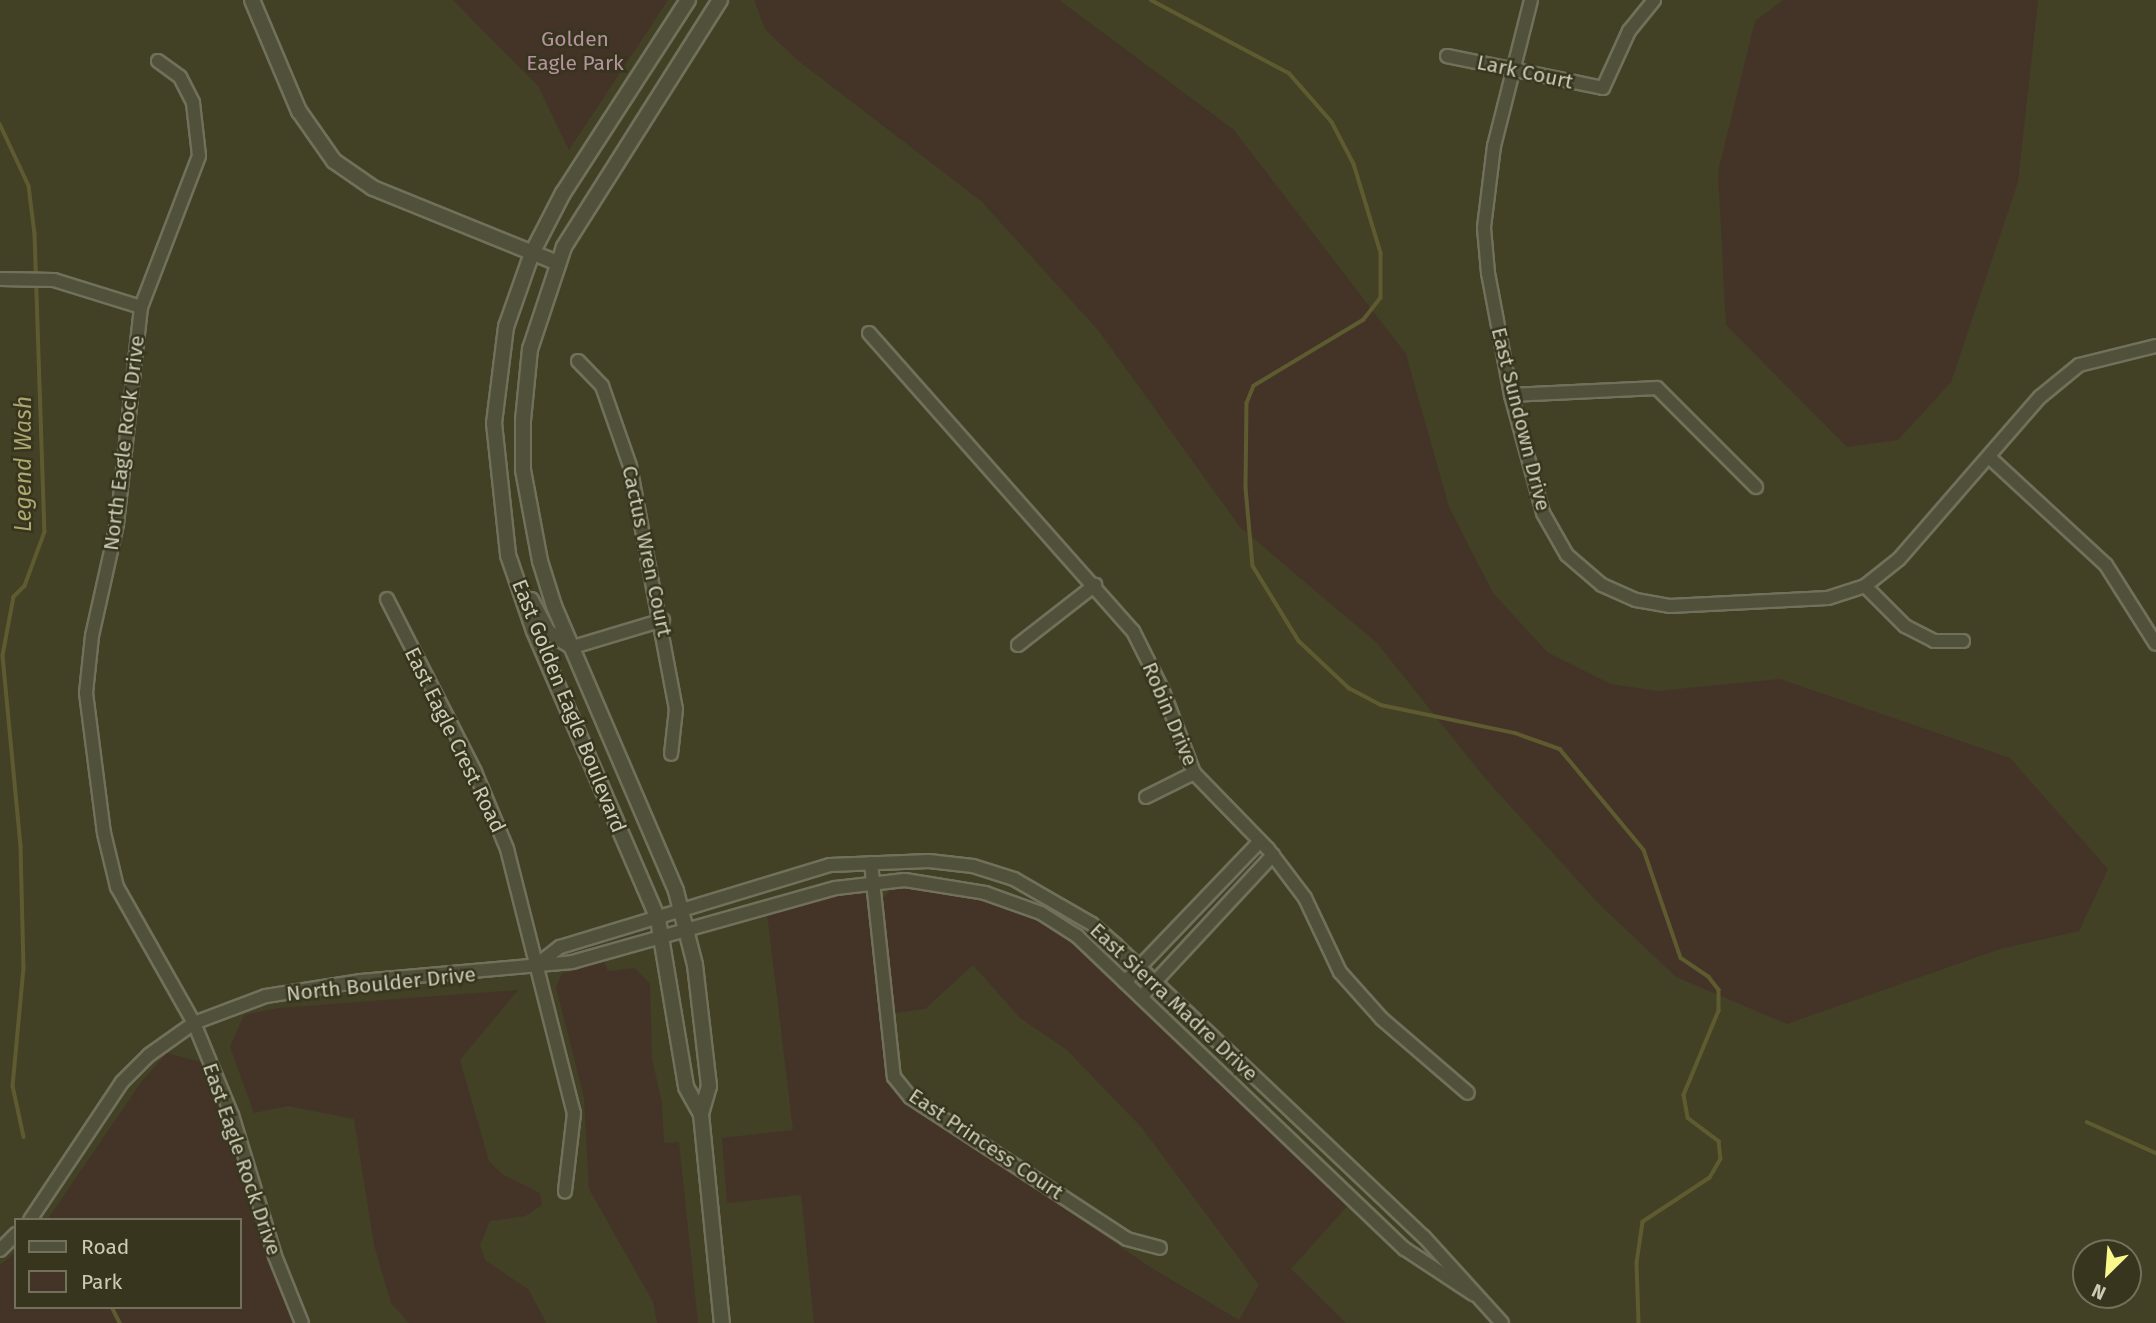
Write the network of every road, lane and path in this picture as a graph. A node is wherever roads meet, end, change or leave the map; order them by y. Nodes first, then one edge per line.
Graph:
1 (252, 0) edge
2 (688, 0) edge
3 (720, 0) edge
4 (1531, 0) edge
5 (1654, 0) edge
6 (1447, 56) dead end
7 (158, 61) dead end
8 (1511, 71) junction
9 (532, 253) junction
10 (558, 262) junction
11 (0, 279) edge
12 (141, 307) junction
13 (869, 333) dead end
14 (2156, 346) edge
15 (578, 361) dead end
16 (1511, 395) junction
17 (1989, 457) junction
18 (1756, 488) dead end
19 (508, 555) junction
20 (1095, 585) junction
21 (1865, 586) junction
22 (387, 599) dead end
23 (663, 621) junction
24 (1963, 641) dead end
25 (2156, 643) edge
26 (1018, 645) dead end
27 (573, 647) junction
28 (671, 754) dead end
29 (1194, 773) junction
30 (1146, 797) dead end
31 (1260, 841) junction
32 (1273, 855) junction
33 (871, 863) junction
34 (875, 883) junction
35 (117, 887) joint
36 (683, 912) junction
37 (658, 919) junction
38 (687, 931) junction
39 (662, 936) junction
40 (538, 965) junction
41 (1138, 967) junction
42 (1125, 982) junction
43 (1155, 982) junction
44 (1141, 997) junction
45 (194, 1023) junction
46 (1468, 1093) dead end
47 (701, 1114) junction
48 (565, 1191) dead end
49 (31, 1218) edge
50 (14, 1236) edge
51 (1160, 1248) dead end
52 (0, 1250) edge
53 (1473, 1294) junction
54 (302, 1323) edge
55 (722, 1323) edge
56 (1502, 1323) edge

1 - 9 street
2 - 9 street, East Golden Eagle Boulevard
3 - 10 street, East Golden Eagle Boulevard
4 - 8 street, East Sundown Drive
5 - 8 street, Lark Court
6 - 8 street, Lark Court
7 - 12 street, North Eagle Rock Drive
8 - 16 street, East Sundown Drive
9 - 10 street
9 - 19 street, East Golden Eagle Boulevard
10 - 27 street, East Golden Eagle Boulevard
11 - 12 street
12 - 35 street, North Eagle Rock Drive
13 - 20 street, Robin Drive
14 - 17 street, East Sundown Drive
15 - 23 street, Cactus Wren Court
16 - 18 street
16 - 21 street, East Sundown Drive
17 - 21 street, East Sundown Drive
17 - 25 street
19 - 27 street
19 - 37 street, East Golden Eagle Boulevard
20 - 26 street
20 - 29 street, Robin Drive
21 - 24 street
22 - 40 street, East Eagle Crest Road
23 - 27 street
23 - 28 street, Cactus Wren Court
27 - 36 street, East Golden Eagle Boulevard
29 - 30 street
29 - 31 street, Robin Drive
31 - 32 street, Robin Drive
31 - 41 street
32 - 43 street
32 - 46 street, Robin Drive
33 - 34 street, East Princess Court
33 - 36 street, East Sierra Madre Drive
33 - 41 street, East Sierra Madre Drive
34 - 38 street, East Sierra Madre Drive
34 - 42 street, East Sierra Madre Drive
34 - 51 street, East Princess Court
35 - 45 street, East Eagle Rock Drive
36 - 37 street, North Boulder Drive
36 - 38 street, East Golden Eagle Boulevard
37 - 39 street, East Golden Eagle Boulevard
37 - 40 street, North Boulder Drive
38 - 39 street, North Boulder Drive
38 - 47 street, East Golden Eagle Boulevard
39 - 40 street, North Boulder Drive
39 - 47 street, East Golden Eagle Boulevard
40 - 45 street, North Boulder Drive
40 - 48 street, East Eagle Crest Road
41 - 42 street
41 - 43 street, East Sierra Madre Drive
42 - 44 street, East Sierra Madre Drive
43 - 44 street
43 - 53 street, East Sierra Madre Drive
44 - 53 street, East Sierra Madre Drive
45 - 49 street, North Boulder Drive
45 - 54 street, East Eagle Rock Drive
47 - 55 street, East Golden Eagle Boulevard
50 - 52 street
53 - 56 street, East Sierra Madre Drive

